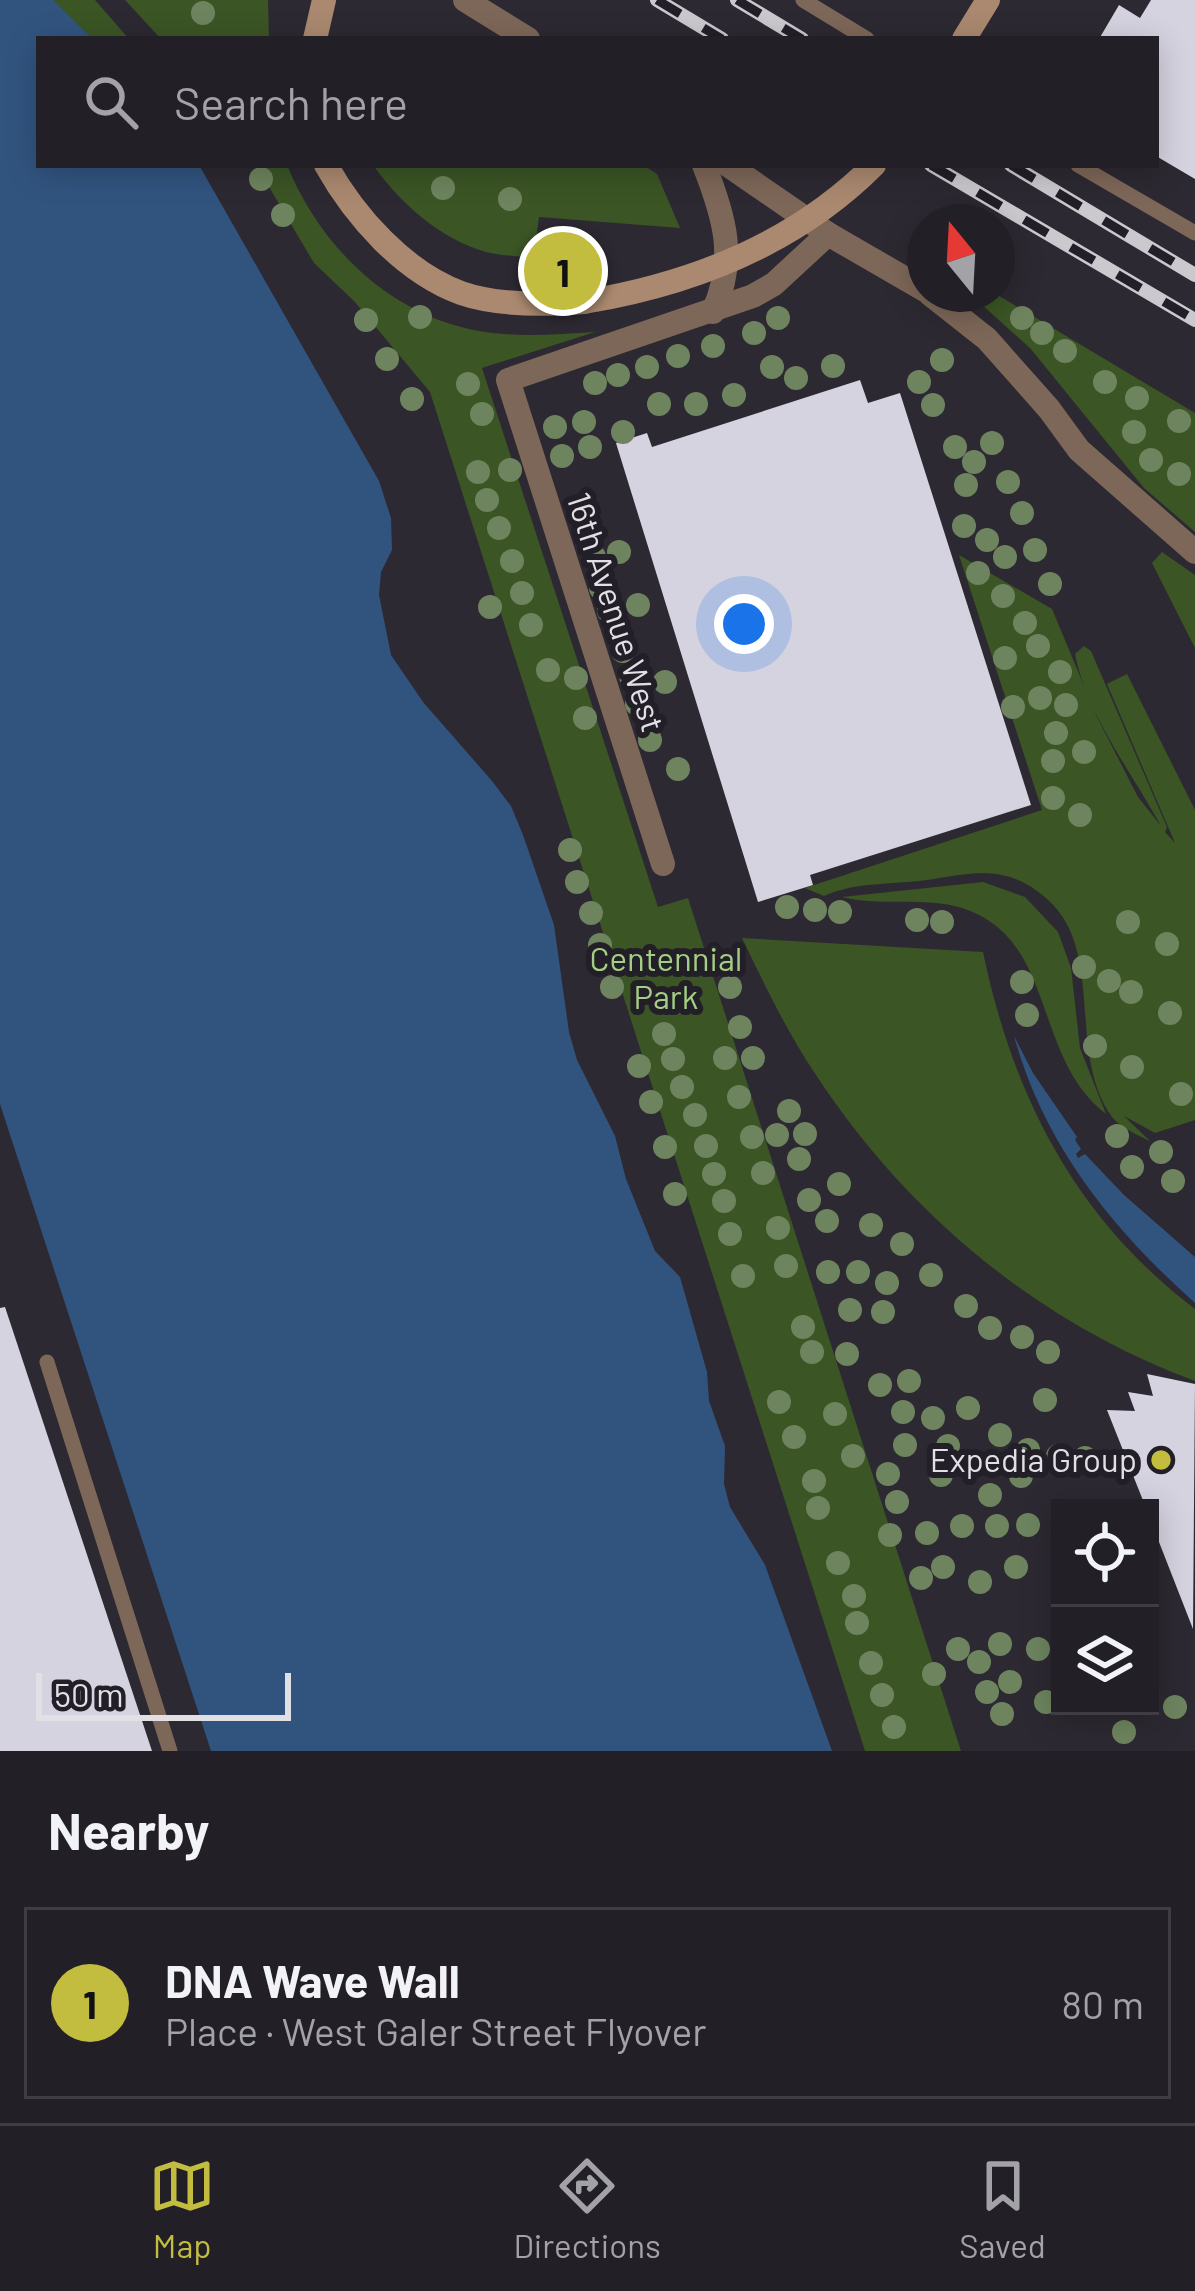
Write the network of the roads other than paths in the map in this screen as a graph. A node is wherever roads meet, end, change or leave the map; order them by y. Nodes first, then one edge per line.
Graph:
1 (324, 0) edge
2 (465, 0) edge
3 (803, 0) edge
4 (988, 0) edge
5 (315, 36) edge
6 (523, 36) edge
7 (862, 36) edge
8 (966, 36) edge
9 (328, 168) edge
10 (705, 168) edge
11 (732, 168) edge
12 (871, 168) edge
13 (1083, 168) edge
14 (1195, 233) edge
15 (828, 235) junction
16 (907, 280) edge
17 (713, 312) junction
18 (953, 312) edge
19 (1195, 552) edge
20 (663, 864) dead end
21 (47, 1362) dead end
22 (170, 1751) edge

1 - 5 street
2 - 6 street
3 - 7 lane
4 - 8 street
9 - 12 street, bridge
10 - 17 street
11 - 15 street
13 - 14 lane
15 - 16 street
15 - 17 street
17 - 20 street, 16th Avenue West
18 - 19 street
21 - 22 lane

